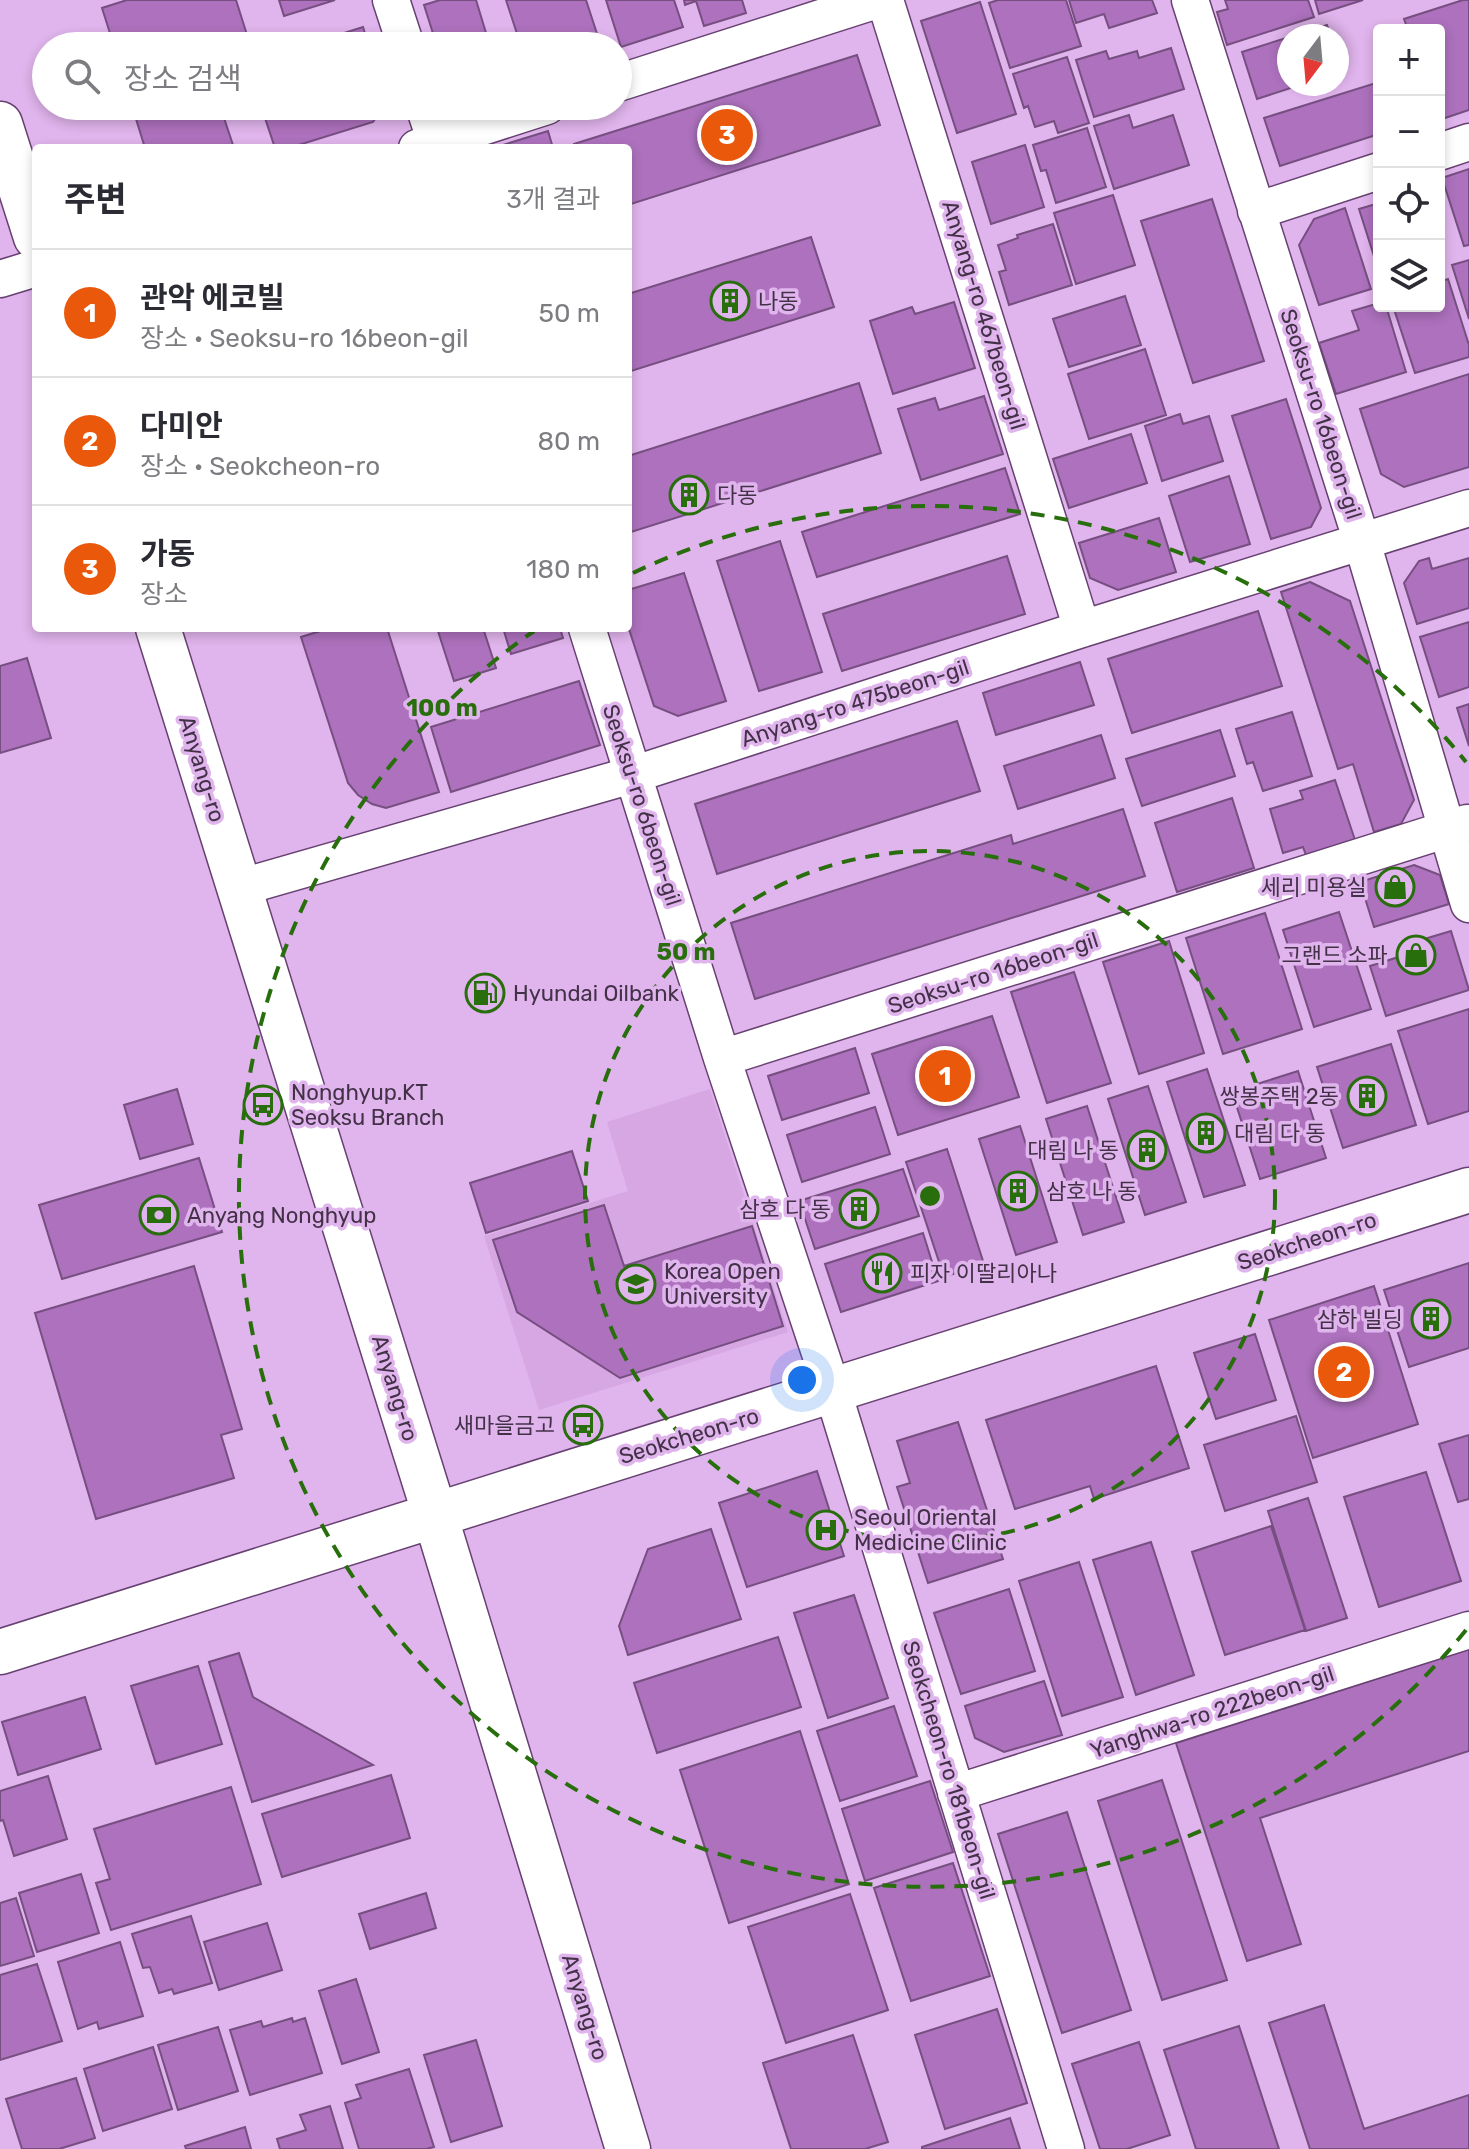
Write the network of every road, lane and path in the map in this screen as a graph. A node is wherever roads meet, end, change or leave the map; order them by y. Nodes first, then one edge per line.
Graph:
1 (391, 0) edge
2 (877, 0) edge
3 (885, 0) edge
4 (1190, 0) edge
5 (401, 32) edge
6 (632, 79) edge
7 (426, 120) edge
8 (506, 120) edge
9 (0, 124) edge
10 (1469, 142) edge
11 (430, 144) edge
12 (436, 144) edge
13 (1445, 150) edge
14 (1373, 173) edge
15 (1256, 211) junction
16 (32, 224) edge
17 (32, 269) edge
18 (0, 279) edge
19 (1469, 508) edge
20 (1362, 542) junction
21 (1082, 629) junction
22 (159, 632) edge
23 (588, 632) edge
24 (632, 775) junction
25 (1457, 826) edge
26 (238, 888) junction
27 (1469, 904) edge
28 (722, 1058) junction
29 (1469, 1190) edge
30 (833, 1392) junction
31 (435, 1515) junction
32 (1469, 1630) edge
33 (0, 1652) edge
34 (956, 1793) junction
35 (628, 2149) edge
36 (1066, 2149) edge

1 - 5 street
2 - 6 street
3 - 21 street, Anyang-ro 467beon-gil
4 - 15 street, Seoksu-ro 16beon-gil
7 - 11 street
8 - 12 street
9 - 16 street
10 - 13 street
14 - 15 street
15 - 20 street, Seoksu-ro 16beon-gil
17 - 18 street
19 - 20 street, Anyang-ro 475beon-gil
20 - 21 street, Anyang-ro 475beon-gil
20 - 25 street, Seoksu-ro 16beon-gil
21 - 24 street, Anyang-ro 475beon-gil
22 - 26 street, Anyang-ro
23 - 24 street, Seoksu-ro 6beon-gil
24 - 26 street, Anyang-ro 475beon-gil
24 - 28 street, Seoksu-ro 6beon-gil
25 - 27 street, Seoksu-ro 16beon-gil
25 - 28 street, Seoksu-ro 16beon-gil
26 - 31 street, Anyang-ro
28 - 30 street, Seoksu-ro 6beon-gil
29 - 30 street, Seokcheon-ro
30 - 31 street, Seokcheon-ro
30 - 34 street, Seokcheon-ro 181beon-gil
31 - 33 street, Seokcheon-ro
31 - 35 street, Anyang-ro
32 - 34 street, Yanghwa-ro 222beon-gil
34 - 36 street, Seokcheon-ro 181beon-gil

